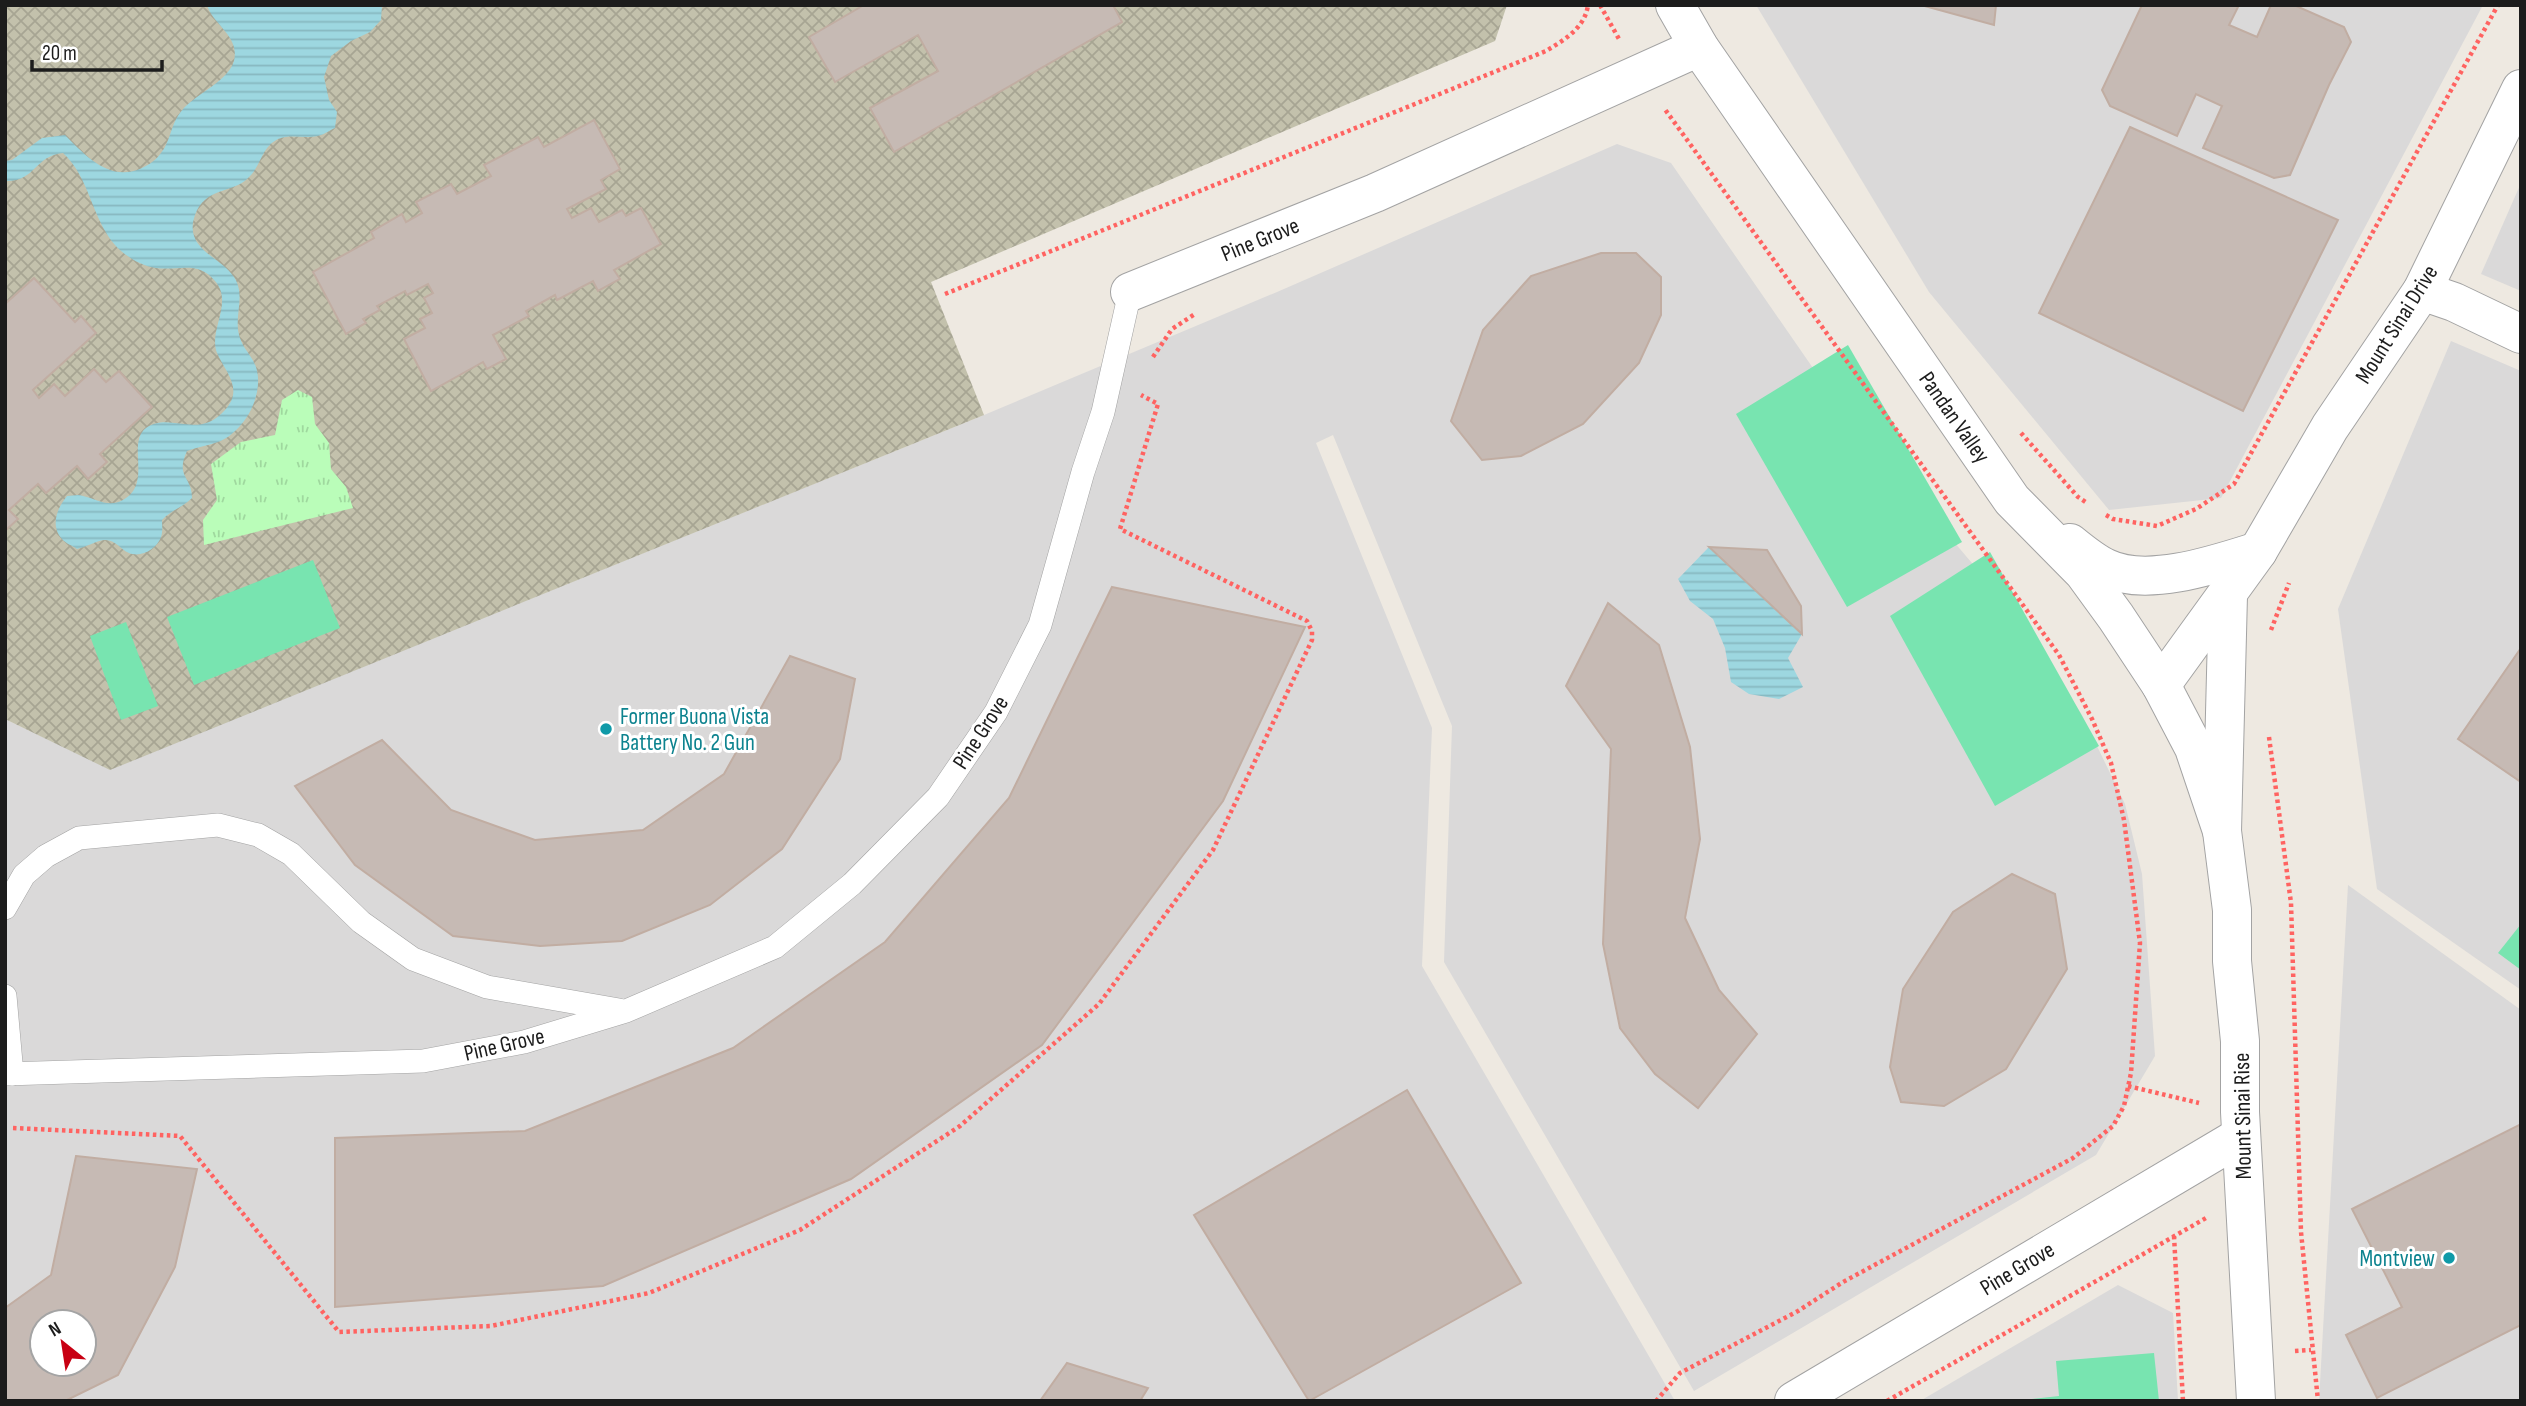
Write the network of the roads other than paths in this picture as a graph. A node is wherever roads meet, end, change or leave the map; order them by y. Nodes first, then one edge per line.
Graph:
1 (1675, 5) edge
2 (1699, 47) junction
3 (2521, 89) edge
4 (2422, 291) junction
5 (1130, 292) joint
6 (2521, 334) edge
7 (2012, 500) junction
8 (2258, 551) junction
9 (2228, 595) junction
10 (2161, 685) junction
11 (2222, 831) junction
12 (5, 908) edge
13 (5, 996) edge
14 (626, 1011) junction
15 (8, 1074) edge
16 (2241, 1124) junction
17 (1794, 1401) edge
18 (2256, 1401) edge

1 - 2 street, Pandan Valley
2 - 5 street, Pine Grove
2 - 7 street, Pandan Valley
3 - 4 street, Mount Sinai Drive
4 - 6 street
4 - 8 street, Mount Sinai Drive
5 - 14 lane, Pine Grove
7 - 8 street
7 - 10 street, Pandan Valley
8 - 9 street, Mount Sinai Drive
9 - 10 street, Mount Sinai Drive
9 - 11 street
10 - 11 street, Pandan Valley
11 - 16 street, Mount Sinai Rise
12 - 14 lane
13 - 15 lane
14 - 15 lane, Pine Grove
16 - 17 street, Pine Grove
16 - 18 street, Mount Sinai Rise

